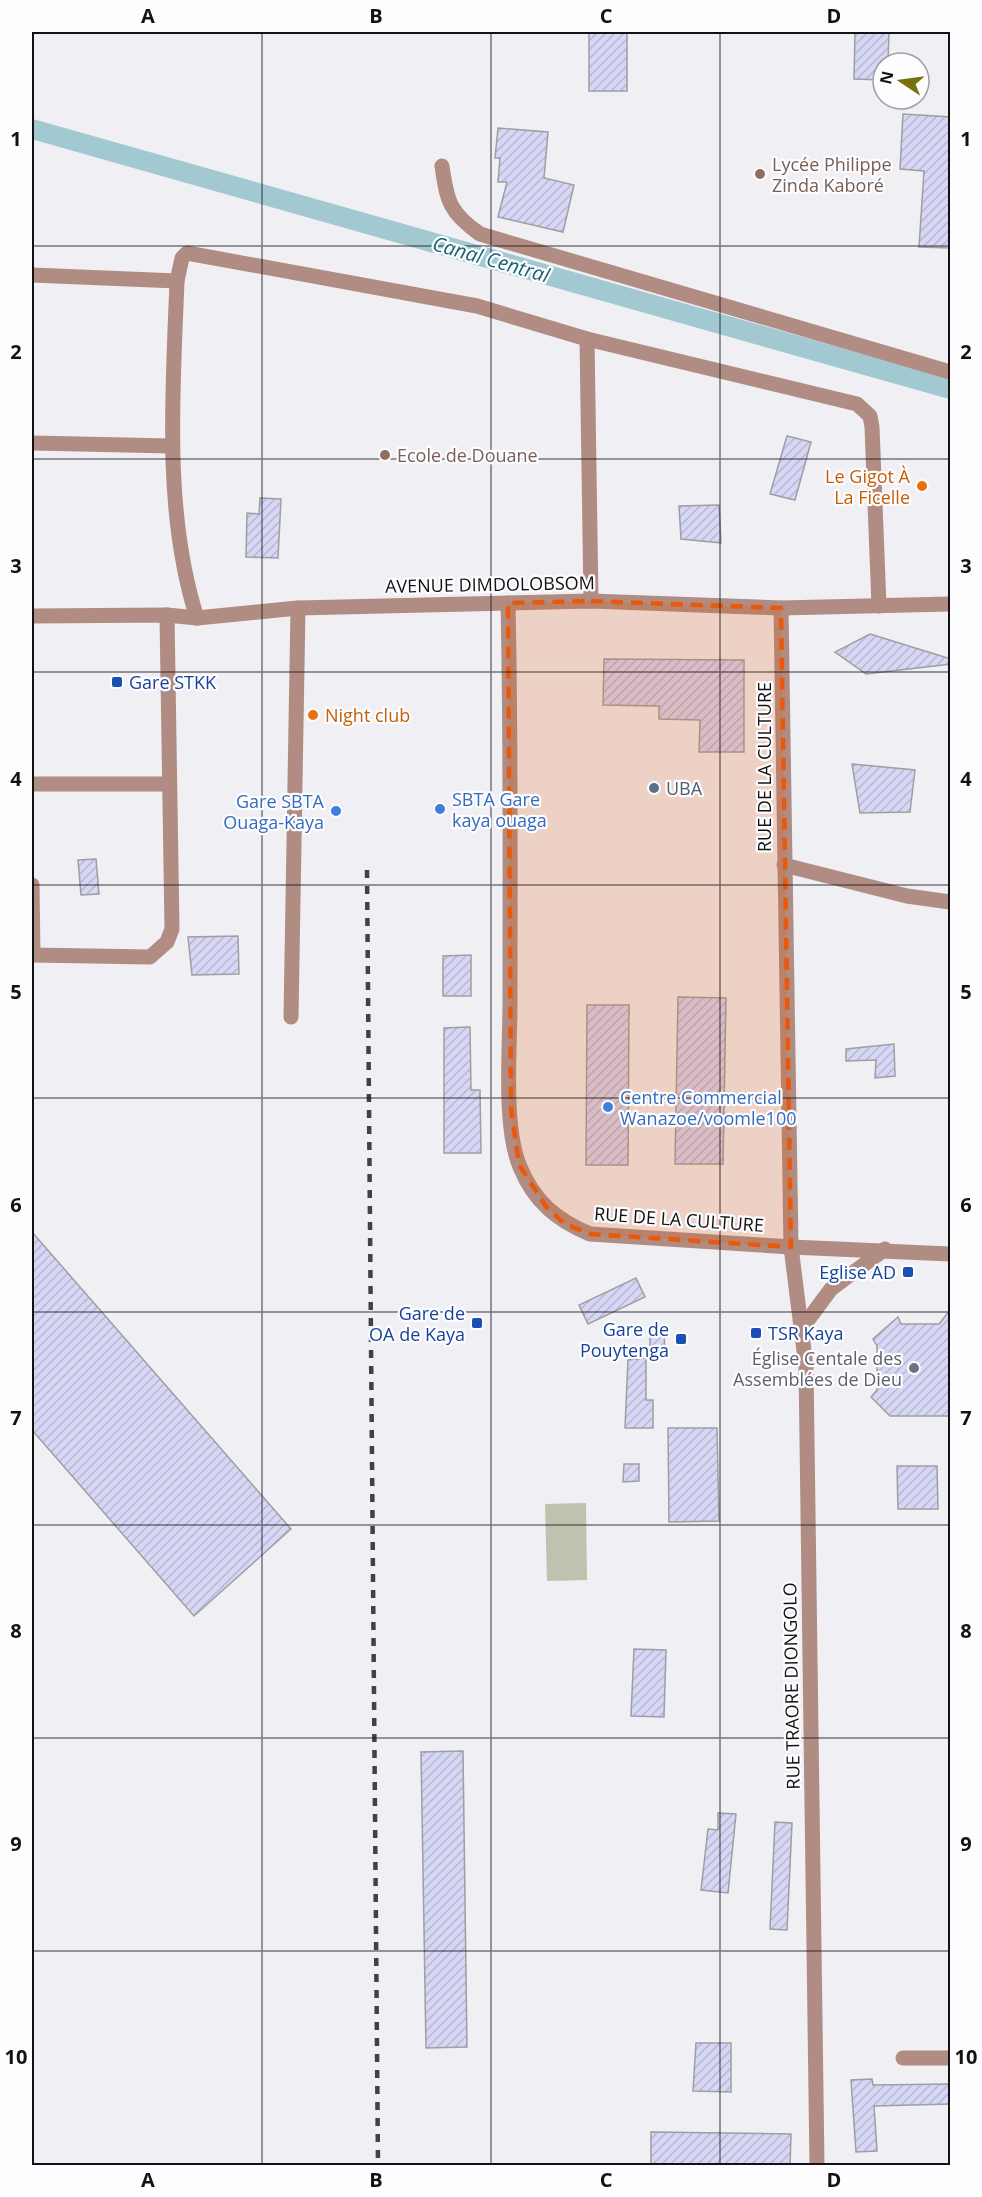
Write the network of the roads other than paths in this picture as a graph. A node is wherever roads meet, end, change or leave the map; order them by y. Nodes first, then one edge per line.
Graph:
1 (442, 166) dead end
2 (32, 275) edge
3 (177, 281) junction
4 (587, 339) junction
5 (951, 372) edge
6 (32, 443) edge
7 (172, 446) junction
8 (591, 601) junction
9 (508, 603) junction
10 (951, 604) edge
11 (879, 606) junction
12 (298, 608) junction
13 (781, 608) junction
14 (167, 615) junction
15 (32, 616) edge
16 (197, 618) junction
17 (32, 784) edge
18 (169, 784) junction
19 (784, 865) junction
20 (32, 885) edge
21 (951, 902) edge
22 (32, 955) edge
23 (291, 1017) dead end
24 (791, 1247) junction
25 (885, 1249) junction
26 (951, 1254) edge
27 (802, 1328) junction
28 (903, 2058) dead end
29 (951, 2058) edge
30 (817, 2166) edge

1 - 5 street
2 - 3 street
3 - 4 street
3 - 7 street
4 - 8 street
4 - 11 street
6 - 7 street
7 - 16 street
8 - 9 street, AVENUE DIMDOLOBSOM
8 - 13 street, AVENUE DIMDOLOBSOM
9 - 12 street, AVENUE DIMDOLOBSOM
9 - 24 street, RUE DE LA CULTURE
10 - 11 street, AVENUE DIMDOLOBSOM
11 - 13 street, AVENUE DIMDOLOBSOM
12 - 16 street, AVENUE DIMDOLOBSOM
12 - 23 street
13 - 19 street, RUE DE LA CULTURE
14 - 15 street, AVENUE DIMDOLOBSOM
14 - 16 street, AVENUE DIMDOLOBSOM
14 - 18 street
17 - 18 street
18 - 22 street
19 - 21 street
19 - 24 street, RUE DE LA CULTURE
20 - 22 street
24 - 25 street
24 - 27 street, RUE TRAORE DIONGOLO
25 - 26 street
25 - 27 street
27 - 30 street, RUE TRAORE DIONGOLO
28 - 29 street

